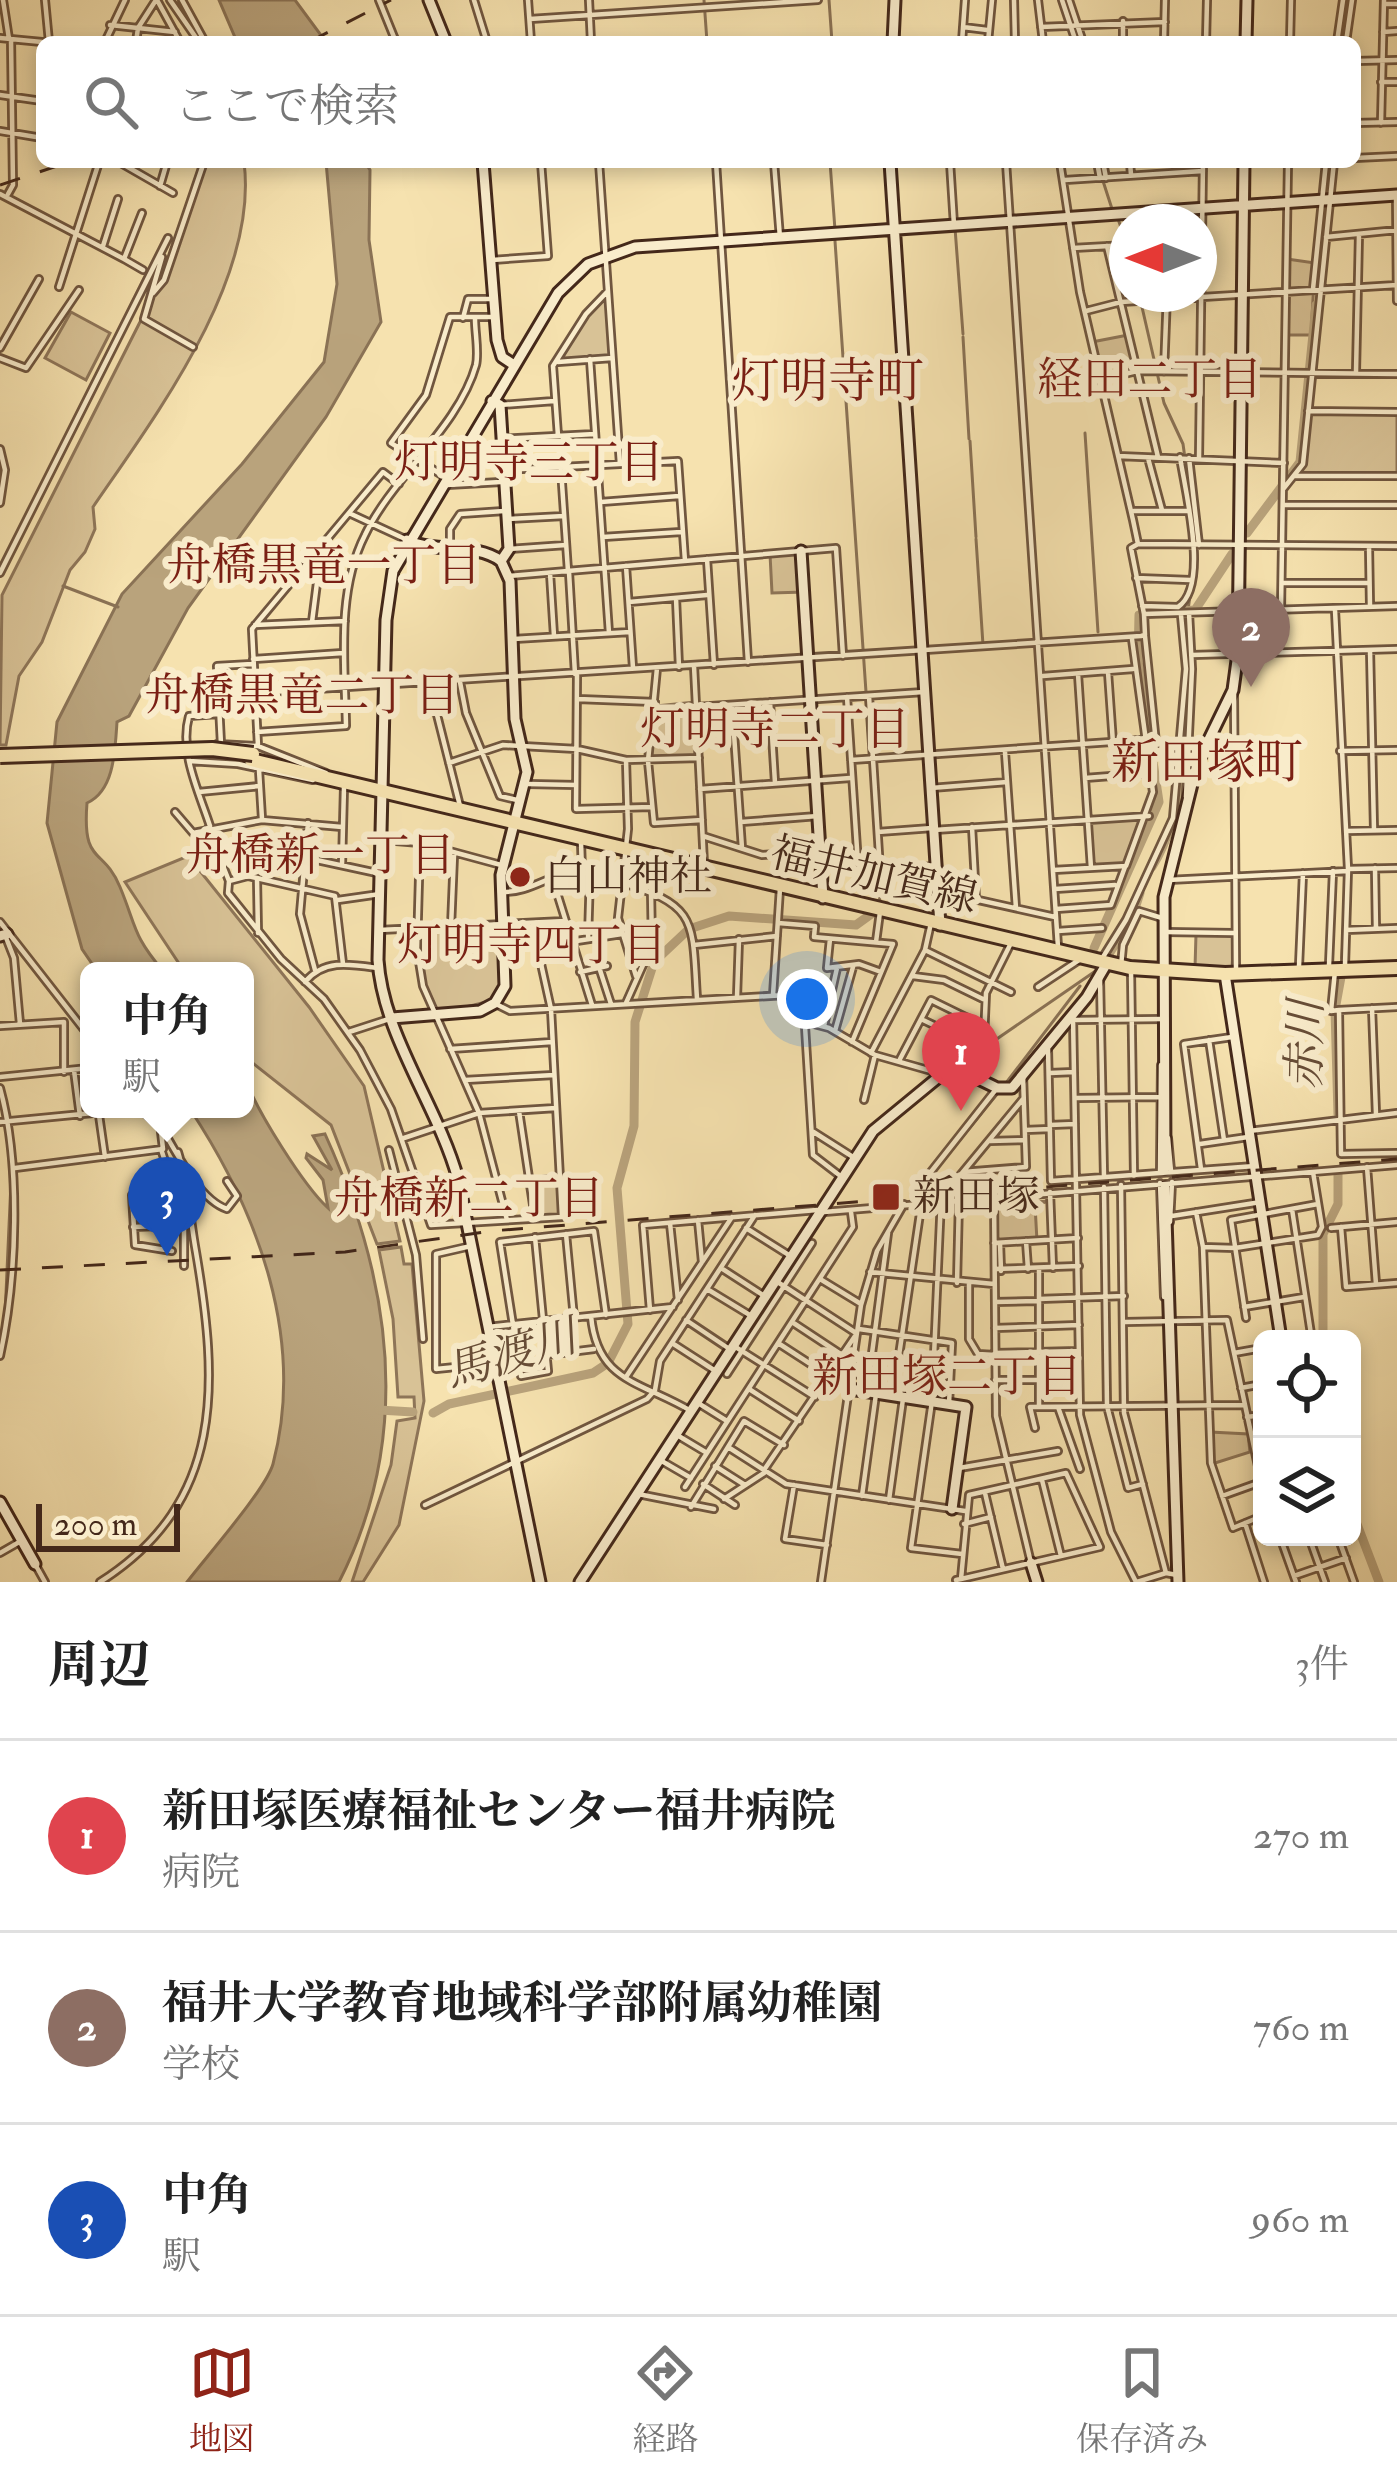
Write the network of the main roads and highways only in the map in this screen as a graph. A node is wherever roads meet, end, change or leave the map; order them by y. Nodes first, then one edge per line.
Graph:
1 (0, 759) edge
2 (1397, 968) edge

1 - 2 main road, 福井加賀線, bridge

